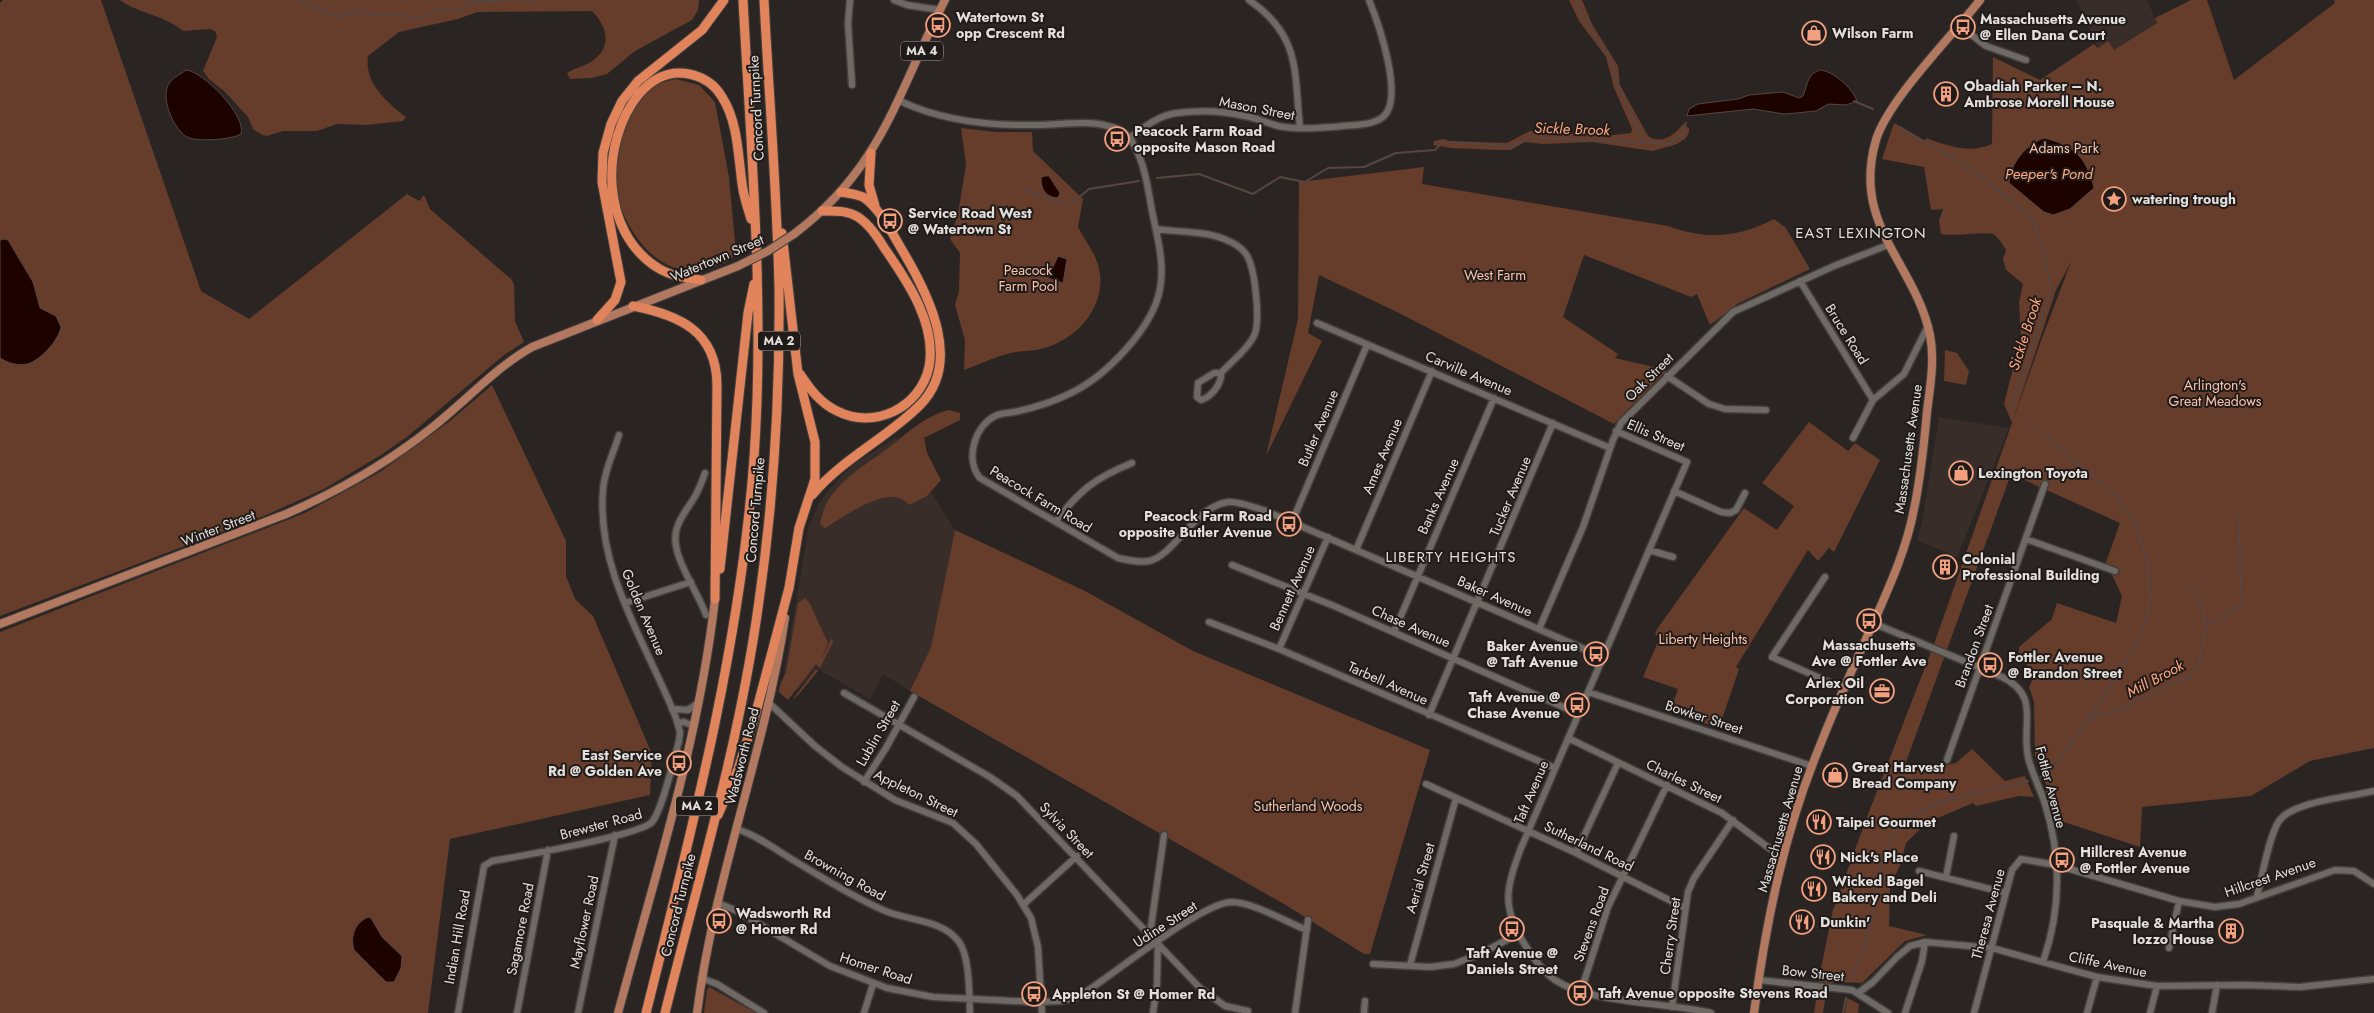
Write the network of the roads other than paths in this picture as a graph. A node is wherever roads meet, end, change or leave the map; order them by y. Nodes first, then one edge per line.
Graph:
1 (724, 0) edge
2 (743, 0) edge
3 (764, 0) edge
4 (850, 0) edge
5 (894, 0) edge
6 (945, 0) edge
7 (1249, 0) edge
8 (1369, 0) edge
9 (1980, 0) edge
10 (940, 10) junction
11 (1960, 26) junction
12 (2026, 60) dead end
13 (852, 85) dead end
14 (900, 101) junction
15 (1300, 128) junction
16 (1130, 138) junction
17 (871, 153) junction
18 (841, 192) junction
19 (775, 202) junction
20 (822, 211) junction
21 (876, 211) junction
22 (1156, 230) junction
23 (756, 237) junction
24 (1888, 245) junction
25 (757, 269) junction
26 (701, 280) junction
27 (1800, 281) junction
28 (633, 306) junction
29 (597, 320) junction
30 (1317, 323) dead end
31 (1928, 328) junction
32 (1368, 345) junction
33 (797, 370) junction
34 (1432, 371) junction
35 (1221, 373) junction
36 (1667, 376) junction
37 (1494, 398) junction
38 (1873, 400) junction
39 (1766, 410) dead end
40 (1553, 423) junction
41 (433, 428) joint
42 (1616, 432) junction
43 (619, 434) dead end
44 (1853, 438) dead end
45 (1610, 448) junction
46 (1132, 462) dead end
47 (1687, 462) joint
48 (706, 473) dead end
49 (2045, 484) dead end
50 (1674, 490) junction
51 (1745, 493) dead end
52 (810, 497) junction
53 (1266, 511) joint
54 (1056, 521) junction
55 (1292, 522) junction
56 (1328, 537) junction
57 (2026, 539) junction
58 (1356, 550) junction
59 (1649, 550) junction
60 (1674, 557) dead end
61 (1232, 565) dead end
62 (2115, 571) dead end
63 (1416, 575) junction
64 (1825, 577) dead end
65 (691, 582) junction
66 (789, 588) junction
67 (1303, 593) junction
68 (715, 599) junction
69 (625, 603) junction
70 (1478, 603) junction
71 (706, 615) dead end
72 (1209, 622) dead end
73 (1873, 623) junction
74 (0, 624) edge
75 (1539, 629) junction
76 (1394, 632) junction
77 (1278, 649) junction
78 (1603, 657) junction
79 (1454, 658) junction
80 (1979, 668) junction
81 (1845, 689) junction
82 (1588, 692) junction
83 (844, 693) dead end
84 (914, 697) dead end
85 (699, 702) junction
86 (768, 702) junction
87 (672, 709) junction
88 (1579, 714) junction
89 (1429, 715) junction
90 (678, 723) junction
91 (900, 724) junction
92 (694, 726) junction
93 (1568, 738) junction
94 (1946, 760) dead end
95 (1618, 763) junction
96 (1812, 766) junction
97 (1555, 768) junction
98 (864, 782) junction
99 (1426, 784) dead end
100 (1667, 786) junction
101 (2374, 792) edge
102 (1456, 798) junction
103 (1733, 820) junction
104 (737, 829) junction
105 (1529, 830) junction
106 (615, 835) junction
107 (1164, 835) dead end
108 (710, 836) junction
109 (1954, 836) dead end
110 (548, 850) junction
111 (1576, 852) junction
112 (1784, 854) junction
113 (1076, 856) junction
114 (2056, 865) junction
115 (484, 866) joint
116 (1919, 871) dead end
117 (1623, 875) junction
118 (1946, 877) junction
119 (2374, 884) edge
120 (2006, 893) junction
121 (2257, 896) junction
122 (2179, 901) junction
123 (718, 903) junction
124 (1024, 904) junction
125 (1685, 908) junction
126 (1308, 920) dead end
127 (1307, 930) junction
128 (1150, 934) junction
129 (1518, 934) junction
130 (1158, 942) junction
131 (1924, 942) junction
132 (1992, 948) junction
133 (2169, 948) dead end
134 (2043, 962) junction
135 (1374, 964) dead end
136 (1410, 965) junction
137 (2097, 977) junction
138 (701, 978) junction
139 (2374, 979) edge
140 (1758, 980) junction
141 (873, 984) junction
142 (2218, 985) junction
143 (2158, 986) junction
144 (1581, 991) junction
145 (1858, 993) junction
146 (969, 998) junction
147 (1365, 1001) dead end
148 (1042, 1003) junction
149 (1672, 1007) junction
150 (1226, 1010) edge
151 (1248, 1011) dead end
152 (458, 1013) edge
153 (517, 1013) edge
154 (578, 1013) edge
155 (618, 1013) edge
156 (646, 1013) edge
157 (665, 1013) edge
158 (697, 1013) edge
159 (764, 1013) edge
160 (864, 1013) edge
161 (970, 1013) edge
162 (1042, 1013) edge
163 (1153, 1013) edge
164 (1295, 1013) edge
165 (1364, 1013) edge
166 (1711, 1013) edge
167 (1754, 1013) edge
168 (1888, 1013) edge
169 (1905, 1013) edge
170 (1974, 1013) edge
171 (2087, 1013) edge
172 (2150, 1013) edge
173 (2212, 1013) edge

1 - 29 highway
2 - 23 highway, Concord Turnpike / MA 2
3 - 19 highway, Concord Turnpike / MA 2
4 - 13 street
5 - 10 street
6 - 10 main road, Watertown Street / MA 4
7 - 15 street
8 - 15 street, Mason Street
9 - 11 main road, Massachusetts Avenue
10 - 14 main road, Watertown Street / MA 4
11 - 12 street
11 - 24 main road, Massachusetts Avenue
14 - 16 street
14 - 17 main road, Watertown Street / MA 4
15 - 16 street, Mason Street
16 - 22 street, Peacock Farm Road
17 - 18 main road, Watertown Street / MA 4
17 - 21 highway
18 - 20 main road, Watertown Street / MA 4
18 - 21 highway
19 - 33 highway
19 - 108 highway, Concord Turnpike / MA 2
20 - 26 main road, Watertown Street / MA 4, bridge
20 - 33 highway
21 - 52 highway
22 - 35 street
22 - 54 street, Peacock Farm Road
23 - 25 highway, MA 2
23 - 26 highway
24 - 27 street, Oak Street
24 - 31 main road, Massachusetts Avenue
25 - 68 highway
25 - 156 highway, Concord Turnpike / MA 2
26 - 28 main road, Watertown Street
27 - 36 street, Oak Street
27 - 38 street, Bruce Road
28 - 29 main road, Watertown Street
28 - 68 highway
29 - 41 main road, Watertown Street
30 - 32 street, Carville Avenue
31 - 38 street
31 - 73 main road, Massachusetts Avenue
32 - 34 street, Carville Avenue
32 - 55 street, Butler Avenue
33 - 52 highway
34 - 37 street, Carville Avenue
34 - 58 street, Ames Avenue
35 - 35 street
36 - 39 street
36 - 42 street, Oak Street
37 - 40 street, Carville Avenue
37 - 63 street, Banks Avenue
38 - 44 street
40 - 45 street, Carville Avenue
40 - 70 street, Tucker Avenue
41 - 74 main road, Winter Street
42 - 45 street, Oak Street
42 - 47 street, Ellis Street
43 - 69 street, Golden Avenue
45 - 75 street, Oak Street
46 - 54 street
47 - 50 street, Taft Avenue
48 - 65 street
49 - 57 street, Brandon Street
50 - 51 street
50 - 59 street, Taft Avenue
52 - 66 highway
53 - 54 street, Peacock Farm Road
53 - 55 street, Baker Avenue
55 - 56 street, Baker Avenue
56 - 58 street, Baker Avenue
56 - 67 street, Bennett Avenue
57 - 62 street
57 - 80 street, Brandon Street
58 - 63 street, Baker Avenue
59 - 60 street
59 - 78 street, Taft Avenue
61 - 67 street, Chase Avenue
63 - 70 street, Baker Avenue
63 - 76 street, Banks Avenue
64 - 81 street
65 - 69 street
65 - 71 street
66 - 86 main road, Wadsworth Road
66 - 108 highway
67 - 76 street, Chase Avenue
67 - 77 street, Bennett Avenue
68 - 85 main road, Concord Turnpike
69 - 87 street, Golden Avenue
70 - 75 street, Baker Avenue
70 - 79 street, Tucker Avenue
72 - 77 street, Tarbell Avenue
73 - 80 street, Fottler Avenue
73 - 81 main road, Massachusetts Avenue
75 - 78 street, Baker Avenue
76 - 79 street, Chase Avenue
77 - 89 street, Tarbell Avenue
78 - 82 street, Taft Avenue
79 - 88 street, Chase Avenue
79 - 89 street, Tucker Avenue
80 - 94 street, Brandon Street
80 - 114 street, Fottler Avenue
81 - 96 main road, Massachusetts Avenue
82 - 88 street, Taft Avenue
82 - 96 street, Bowker Street
83 - 91 street, Sylvia Street
84 - 91 street, Lublin Street
85 - 87 street
85 - 92 main road, Concord Turnpike
86 - 98 street, Appleton Street
86 - 104 main road, Wadsworth Road
87 - 90 street, Golden Avenue
88 - 93 street, Taft Avenue
89 - 97 street, Tarbell Avenue
90 - 92 street
90 - 106 street, Brewster Road
91 - 98 street, Lublin Street
91 - 113 street, Sylvia Street
92 - 155 main road, Concord Turnpike
93 - 95 street, Charles Street
93 - 97 street, Taft Avenue
95 - 100 street, Charles Street
95 - 111 street
96 - 112 main road, Massachusetts Avenue
97 - 105 street, Taft Avenue
98 - 124 street, Appleton Street
99 - 102 street, Sutherland Road
100 - 103 street, Charles Street
100 - 117 street, Stevens Road
101 - 121 street
102 - 105 street, Sutherland Road
102 - 136 street, Aerial Street
103 - 112 street, Charles Street
103 - 125 street, Cherry Street
104 - 123 main road, Wadsworth Road
104 - 146 street, Browning Road
105 - 111 street, Sutherland Road
105 - 129 street, Taft Avenue
106 - 110 street, Brewster Road
106 - 154 street, Mayflower Road
107 - 128 street
108 - 157 highway, Concord Turnpike / MA 2
109 - 118 street
110 - 115 street, Brewster Road
110 - 153 street, Sagamore Road
111 - 117 street, Sutherland Road
112 - 140 main road, Massachusetts Avenue
113 - 124 street
113 - 128 street, Sylvia Street
114 - 120 street, Theresa Avenue
114 - 122 street, Hillcrest Avenue
114 - 134 street, Fottler Avenue
115 - 152 street, Indian Hill Road
116 - 118 street
117 - 125 street, Sutherland Road
117 - 144 street, Stevens Road
118 - 120 street
119 - 121 street, Hillcrest Avenue
120 - 132 street, Theresa Avenue
121 - 122 street, Hillcrest Avenue
122 - 133 street
123 - 138 main road, Wadsworth Road
123 - 141 street, Homer Road
124 - 148 street, Appleton Street
125 - 149 street, Cherry Street
126 - 127 street
127 - 130 street, Udine Street
127 - 164 street
128 - 130 street, Sylvia Street
129 - 136 street
129 - 144 street, Taft Avenue
130 - 148 street, Udine Street
130 - 150 street, Sylvia Street
130 - 163 street
131 - 132 street, Cliffe Avenue
131 - 145 street
131 - 169 street
132 - 134 street, Cliffe Avenue
132 - 170 street, Theresa Avenue
134 - 137 street, Cliffe Avenue
135 - 136 street
137 - 143 street, Cliffe Avenue
137 - 171 street
138 - 158 main road, Wadsworth Road
138 - 159 street
139 - 142 street, Cliffe Avenue
140 - 145 street, Bow Street
140 - 167 main road, Massachusetts Avenue
141 - 146 street, Homer Road
141 - 160 street
142 - 143 street, Cliffe Avenue
142 - 173 street
143 - 172 street
144 - 149 street, Taft Avenue
145 - 168 street, Bow Street
146 - 148 street, Homer Road
146 - 161 street, Browning Road
147 - 165 street
148 - 162 street, Appleton Street
149 - 166 street, Taft Avenue
150 - 151 street, Sylvia Street

